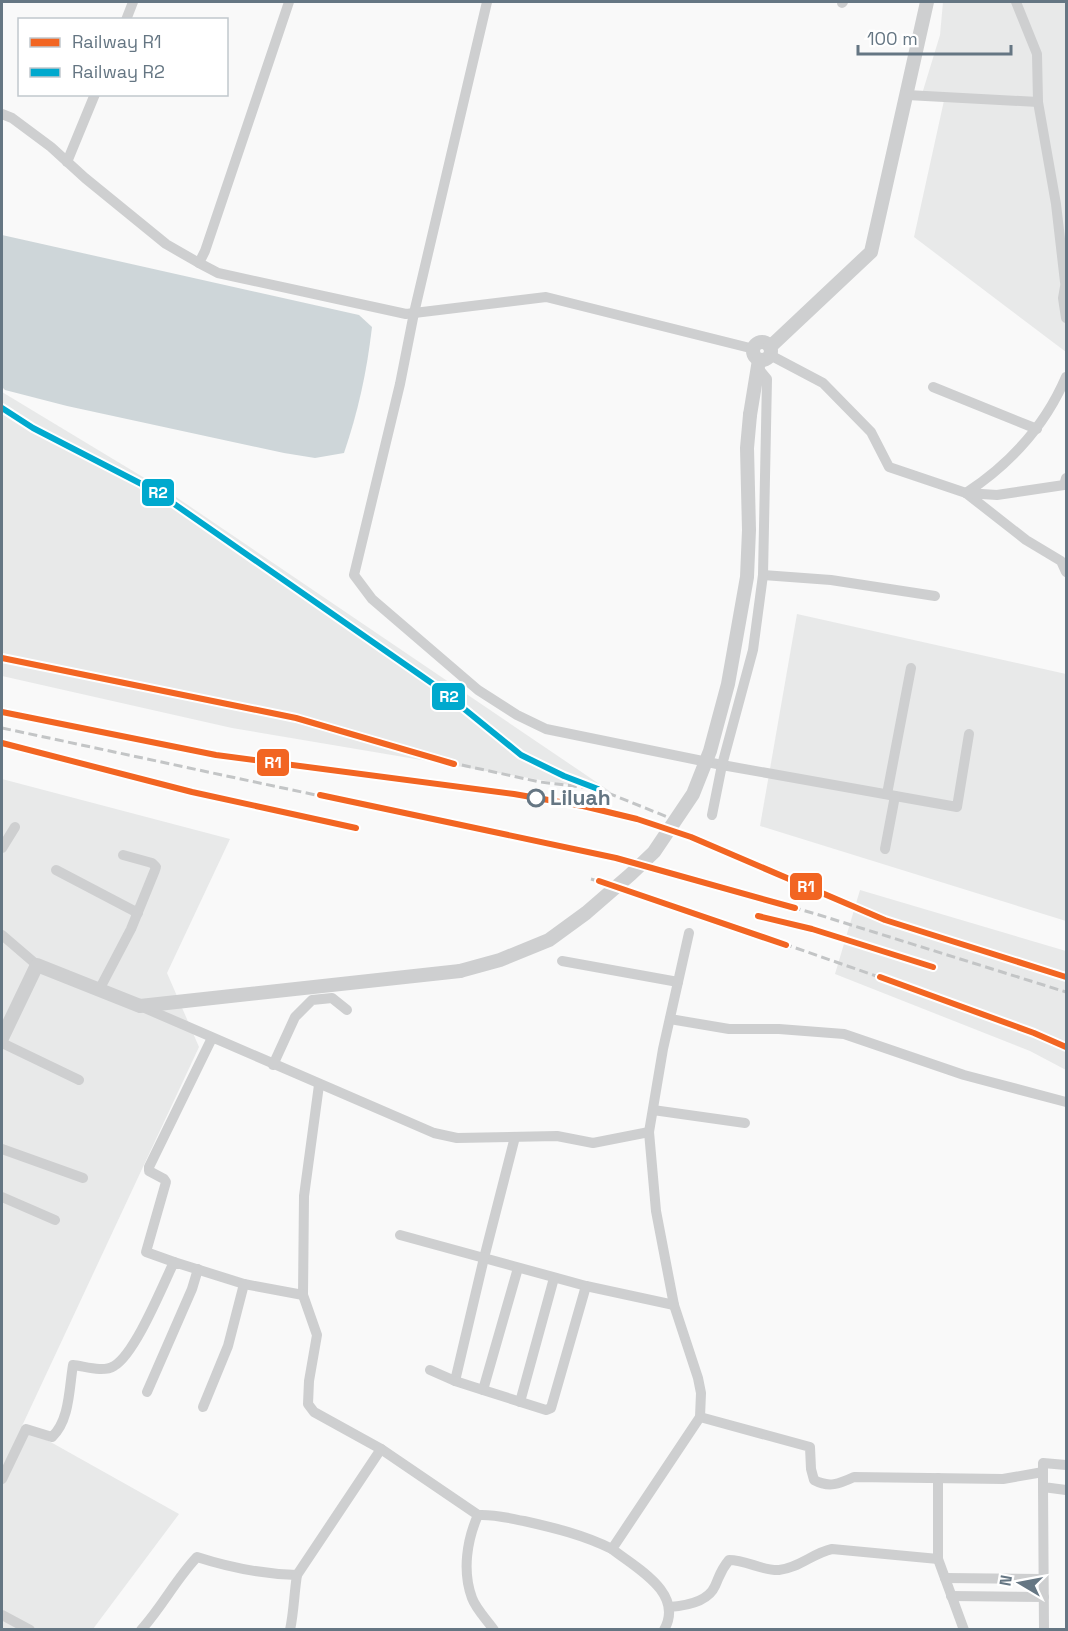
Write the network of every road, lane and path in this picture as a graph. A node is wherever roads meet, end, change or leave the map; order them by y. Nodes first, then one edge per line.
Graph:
1 (133, 2) edge
2 (289, 2) edge
3 (487, 2) edge
4 (927, 2) edge
5 (1016, 2) edge
6 (127, 18) edge
7 (906, 95) junction
8 (94, 96) edge
9 (1038, 102) junction
10 (2, 114) edge
11 (67, 162) junction
12 (1062, 217) edge
13 (198, 263) junction
14 (1066, 282) edge
15 (414, 313) junction
16 (1066, 318) edge
17 (762, 356) junction
18 (1066, 378) edge
19 (933, 387) dead end
20 (1063, 397) edge
21 (1037, 429) junction
22 (1066, 482) edge
23 (966, 493) junction
24 (1066, 572) edge
25 (763, 575) junction
26 (935, 596) dead end
27 (911, 668) dead end
28 (969, 734) dead end
29 (722, 765) junction
30 (891, 795) junction
31 (712, 815) dead end
32 (15, 826) dead end
33 (2, 848) edge
34 (885, 849) dead end
35 (123, 855) dead end
36 (56, 870) dead end
37 (138, 913) junction
38 (689, 933) dead end
39 (2, 935) edge
40 (562, 961) dead end
41 (37, 965) junction
42 (678, 982) junction
43 (99, 990) junction
44 (140, 1006) junction
45 (347, 1010) dead end
46 (670, 1019) junction
47 (212, 1038) junction
48 (2, 1040) edge
49 (273, 1065) junction
50 (79, 1080) dead end
51 (319, 1084) junction
52 (1066, 1102) edge
53 (653, 1110) junction
54 (745, 1123) dead end
55 (649, 1132) junction
56 (515, 1137) junction
57 (2, 1149) edge
58 (82, 1178) dead end
59 (2, 1197) edge
60 (55, 1220) dead end
61 (400, 1235) dead end
62 (483, 1258) junction
63 (174, 1262) junction
64 (518, 1268) junction
65 (198, 1269) junction
66 (554, 1278) junction
67 (244, 1284) junction
68 (586, 1286) junction
69 (303, 1295) junction
70 (674, 1305) junction
71 (430, 1370) dead end
72 (455, 1381) junction
73 (483, 1390) junction
74 (147, 1392) dead end
75 (520, 1402) junction
76 (203, 1407) dead end
77 (700, 1417) junction
78 (381, 1449) junction
79 (1066, 1465) edge
80 (1043, 1472) junction
81 (938, 1478) junction
82 (2, 1479) edge
83 (1043, 1487) junction
84 (1066, 1490) edge
85 (478, 1515) junction
86 (612, 1549) junction
87 (938, 1559) junction
88 (297, 1575) junction
89 (945, 1578) junction
90 (1042, 1579) junction
91 (951, 1596) junction
92 (1044, 1597) junction
93 (669, 1607) junction
94 (2, 1615) edge
95 (30, 1629) edge
96 (141, 1629) edge
97 (290, 1629) edge
98 (494, 1629) edge
99 (664, 1629) edge
100 (964, 1629) edge
101 (1044, 1629) edge

1 - 6 street
2 - 13 street
3 - 15 street
4 - 7 street
5 - 9 street
7 - 9 street
7 - 17 street
8 - 11 street
9 - 12 street
10 - 11 street
11 - 13 street
12 - 14 street
13 - 15 street
14 - 16 street
15 - 17 street
15 - 29 street
17 - 23 street
17 - 25 street
17 - 44 street, bridge
18 - 20 street
19 - 21 street
20 - 21 street
21 - 23 street
22 - 23 street
23 - 24 street
25 - 26 street
25 - 29 street
27 - 30 street
28 - 30 street
29 - 30 street
29 - 31 street
30 - 34 street
32 - 33 street
35 - 37 street
36 - 37 street
37 - 43 street
38 - 42 street
39 - 41 street
40 - 42 street
41 - 43 street
41 - 48 street
42 - 46 street
43 - 44 street
44 - 47 street
45 - 49 street
46 - 52 street
46 - 53 street
47 - 49 street
47 - 63 street
48 - 50 street
49 - 51 street
51 - 56 street
51 - 69 street
53 - 54 street
53 - 55 street
55 - 56 street
55 - 70 street
56 - 62 street
57 - 58 street
59 - 60 street
61 - 62 street
62 - 64 street
62 - 72 street
63 - 65 street
63 - 82 street
64 - 66 street
64 - 73 street
65 - 67 street
65 - 74 street
66 - 68 street
66 - 75 street
67 - 69 street
67 - 76 street
68 - 70 street
68 - 75 street
69 - 78 street
70 - 77 street
71 - 72 street
72 - 73 street
73 - 75 street
77 - 81 street
77 - 86 street
78 - 85 street
78 - 88 street
79 - 80 street
80 - 81 street
80 - 83 street
81 - 87 street
83 - 84 street
83 - 90 street
85 - 86 street
85 - 98 street
86 - 93 street
87 - 89 street
87 - 93 street
88 - 96 street
88 - 97 street
89 - 90 street
89 - 91 street
90 - 92 street
91 - 92 street
91 - 100 street
92 - 101 street
93 - 99 street
94 - 95 street

